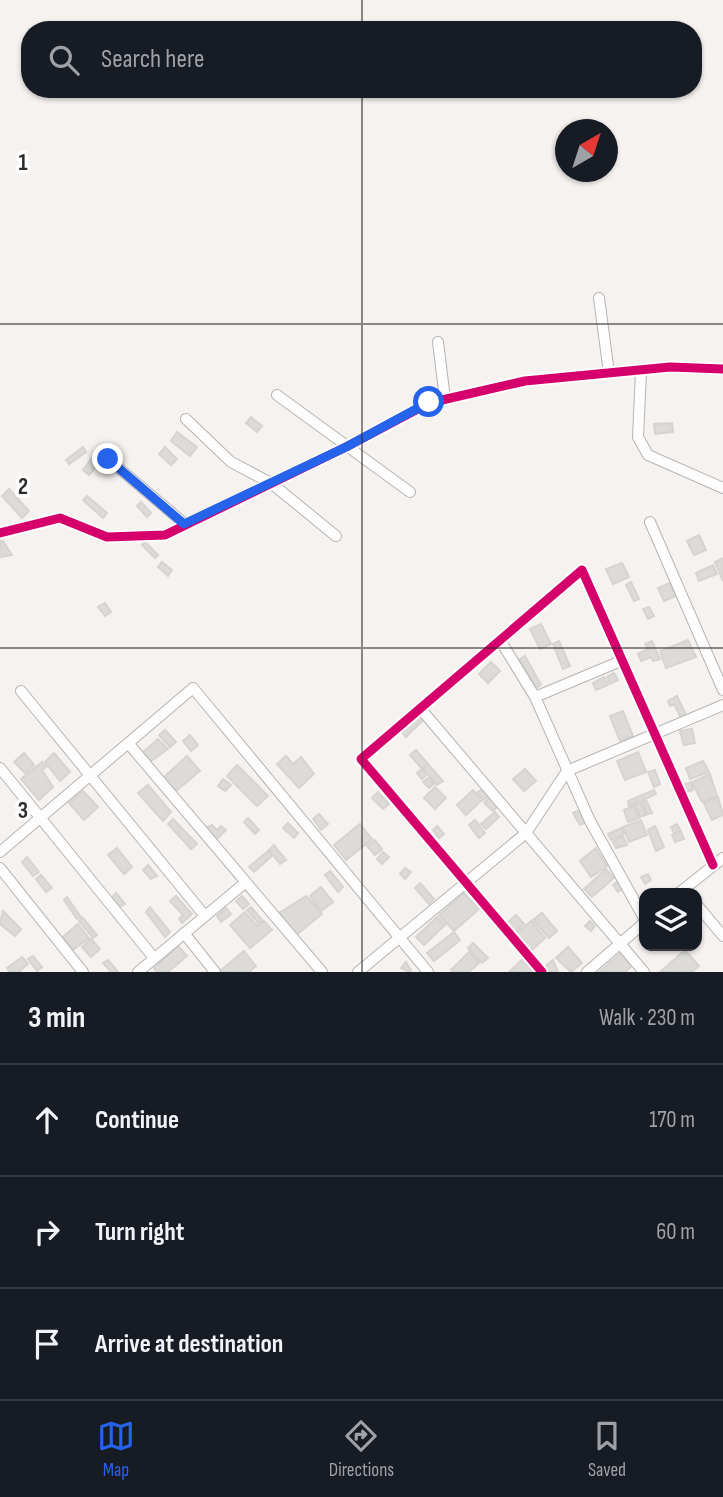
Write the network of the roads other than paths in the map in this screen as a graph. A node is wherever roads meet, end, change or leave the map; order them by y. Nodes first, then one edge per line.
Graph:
1 (599, 298) dead end
2 (438, 342) dead end
3 (723, 369) edge
4 (641, 372) junction
5 (610, 373) junction
6 (277, 395) dead end
7 (445, 399) junction
8 (186, 419) dead end
9 (346, 447) junction
10 (108, 459) dead end
11 (271, 483) junction
12 (723, 488) edge
13 (410, 492) dead end
14 (650, 522) dead end
15 (184, 524) junction
16 (0, 533) edge
17 (336, 537) dead end
18 (500, 640) junction
19 (621, 661) junction
20 (723, 690) edge
21 (21, 691) dead end
22 (535, 696) junction
23 (723, 705) edge
24 (420, 708) junction
25 (653, 735) junction
26 (128, 743) junction
27 (0, 768) edge
28 (567, 771) junction
29 (90, 775) junction
30 (40, 818) junction
31 (526, 833) junction
32 (0, 852) edge
33 (718, 862) edge
34 (0, 869) edge
35 (246, 882) junction
36 (466, 883) junction
37 (688, 888) edge
38 (702, 911) edge
39 (639, 912) edge
40 (205, 916) junction
41 (639, 926) edge
42 (184, 933) junction
43 (723, 936) edge
44 (400, 940) junction
45 (620, 944) junction
46 (154, 958) junction
47 (83, 972) edge
48 (138, 972) edge
49 (215, 972) edge
50 (322, 972) edge
51 (358, 972) edge
52 (428, 972) edge
53 (542, 972) edge
54 (587, 972) edge
55 (644, 972) edge

1 - 5 street
2 - 7 street
3 - 4 street
4 - 5 street
4 - 12 street
5 - 7 street
6 - 9 street
7 - 9 street
8 - 11 street
9 - 11 street
9 - 13 street
10 - 15 street
11 - 15 street
11 - 17 street
14 - 20 street
15 - 16 street
18 - 19 street
18 - 22 street
18 - 24 street
19 - 22 street
19 - 25 street
21 - 29 street
22 - 28 street
23 - 25 street
24 - 31 street
24 - 36 street
25 - 28 street
25 - 33 street
26 - 29 street
26 - 35 street
26 - 44 street
27 - 30 street
28 - 31 street
28 - 39 street
29 - 30 street
29 - 40 street
30 - 32 street
30 - 46 street
31 - 36 street
31 - 45 street
33 - 37 street
34 - 47 street
35 - 40 street
35 - 50 street
36 - 44 street
36 - 53 street
38 - 43 street
40 - 42 street
41 - 45 street
42 - 46 street
42 - 49 street
44 - 51 street
44 - 52 street
45 - 54 street
45 - 55 street
46 - 48 street

